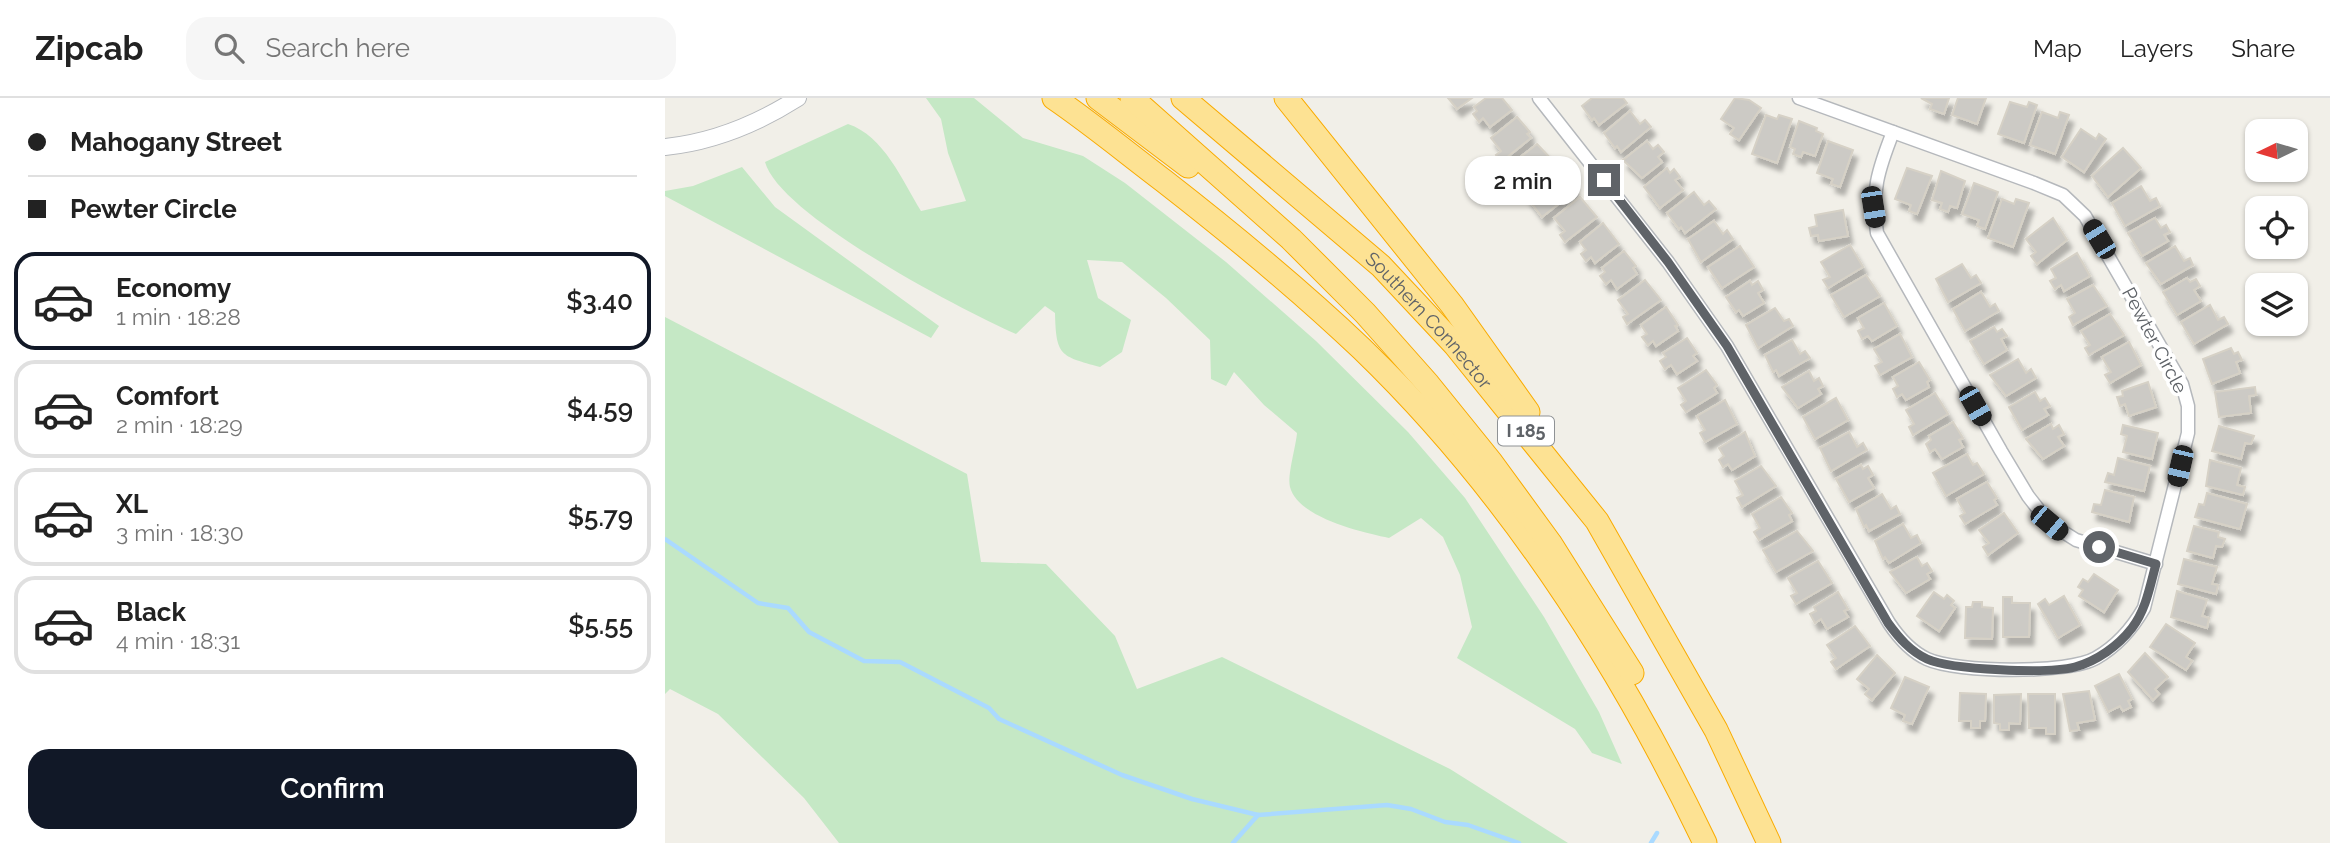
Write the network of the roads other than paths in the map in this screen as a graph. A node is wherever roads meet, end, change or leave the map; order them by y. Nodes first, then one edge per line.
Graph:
1 (798, 98) edge
2 (1036, 98) edge
3 (1054, 98) edge
4 (1098, 98) edge
5 (1132, 98) edge
6 (1183, 98) edge
7 (1189, 98) edge
8 (1286, 98) edge
9 (1539, 98) edge
10 (1799, 98) edge
11 (1207, 118) junction
12 (1893, 132) junction
13 (665, 147) edge
14 (1128, 154) junction
15 (1346, 296) junction
16 (1597, 521) junction
17 (2156, 564) junction
18 (1705, 843) edge
19 (1717, 843) edge
20 (1769, 843) edge

1 - 13 street
2 - 14 highway
3 - 14 highway
4 - 15 highway
5 - 15 highway, I 185
6 - 11 highway, Southern Connector / I 185
7 - 11 highway
8 - 16 highway
9 - 17 street, Pewter Circle
10 - 12 street, Pewter Circle
11 - 16 highway, Southern Connector / I 185
12 - 17 street
12 - 17 street, Pewter Circle
14 - 18 highway
15 - 19 highway, I 185
16 - 20 highway, Southern Connector / I 185

